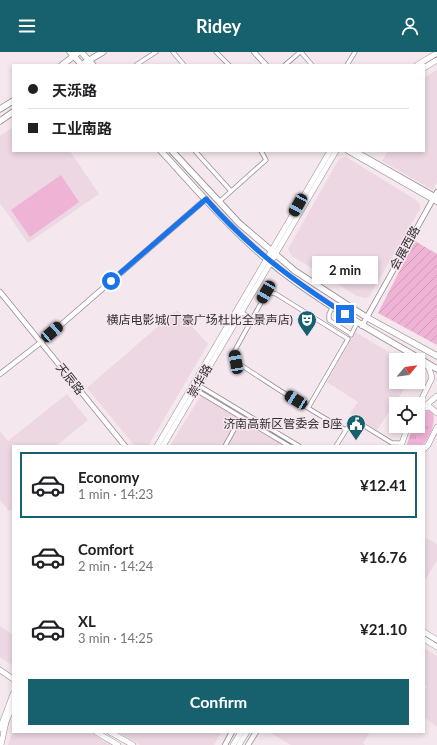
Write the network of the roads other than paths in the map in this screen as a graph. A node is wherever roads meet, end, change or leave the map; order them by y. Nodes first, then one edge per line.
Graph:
1 (103, 52) edge
2 (156, 52) edge
3 (173, 52) edge
4 (216, 52) edge
5 (254, 52) edge
6 (300, 52) edge
7 (355, 52) edge
8 (76, 53) edge
9 (436, 53) edge
10 (89, 60) junction
11 (437, 60) edge
12 (63, 64) edge
13 (82, 64) edge
14 (83, 64) edge
15 (92, 64) edge
16 (138, 64) edge
17 (183, 64) edge
18 (227, 64) edge
19 (264, 64) edge
20 (286, 64) edge
21 (311, 64) edge
22 (348, 64) edge
23 (419, 64) edge
24 (425, 67) edge
25 (12, 102) edge
26 (0, 109) edge
27 (12, 113) edge
28 (0, 121) edge
29 (162, 152) edge
30 (173, 152) edge
31 (196, 152) edge
32 (262, 152) edge
33 (329, 152) edge
34 (335, 152) edge
35 (350, 152) edge
36 (357, 152) edge
37 (232, 191) junction
38 (436, 198) edge
39 (206, 199) junction
40 (219, 202) junction
41 (274, 253) junction
42 (269, 261) junction
43 (0, 292) edge
44 (333, 306) junction
45 (241, 312) junction
46 (366, 317) junction
47 (251, 318) junction
48 (359, 324) junction
49 (351, 334) junction
50 (348, 339) junction
51 (40, 343) junction
52 (410, 353) edge
53 (437, 356) edge
54 (425, 362) edge
55 (425, 364) edge
56 (437, 369) edge
57 (0, 374) edge
58 (197, 387) junction
59 (437, 396) edge
60 (425, 397) edge
61 (425, 405) edge
62 (308, 408) junction
63 (425, 408) edge
64 (437, 413) edge
65 (241, 417) junction
66 (437, 428) edge
67 (346, 430) junction
68 (405, 433) edge
69 (124, 445) edge
70 (158, 445) edge
71 (164, 445) edge
72 (226, 445) edge
73 (287, 445) edge
74 (297, 445) edge
75 (337, 445) edge
76 (401, 445) edge
77 (425, 448) edge
78 (425, 633) edge
79 (425, 640) edge
80 (437, 640) edge
81 (437, 647) edge
82 (0, 670) edge
83 (12, 677) edge
84 (12, 697) edge
85 (12, 708) edge
86 (0, 729) edge
87 (98, 733) edge
88 (112, 733) edge
89 (231, 733) edge
90 (240, 733) edge
91 (246, 733) edge
92 (255, 733) edge
93 (1, 745) edge
94 (118, 745) edge
95 (133, 745) edge
96 (225, 745) edge
97 (233, 745) edge
98 (239, 745) edge
99 (248, 745) edge

1 - 10 main road
2 - 16 street
3 - 17 street
4 - 18 street
5 - 19 street
6 - 20 street
6 - 21 street
7 - 22 street
8 - 10 main road
8 - 12 main road
8 - 13 main road
9 - 23 main road
10 - 14 main road
10 - 15 main road
11 - 24 main road
25 - 26 main road
27 - 28 main road
29 - 39 main road
30 - 40 main road
31 - 37 street
32 - 37 street
33 - 41 main road, 崇华路
34 - 41 main road, 崇华路
35 - 38 street
36 - 38 street
37 - 40 street
38 - 46 street, 会展西路
39 - 42 main road
39 - 51 street
40 - 41 main road
41 - 42 main road, 崇华路
41 - 46 main road
42 - 44 main road
42 - 45 main road, 崇华路
42 - 70 main road, 崇华路
43 - 51 street, 天辰路
44 - 48 main road
44 - 49 street
45 - 47 street
45 - 58 main road, 崇华路
46 - 48 street, 会展西路
46 - 53 main road
47 - 50 street
47 - 62 street
48 - 49 street
48 - 52 main road
49 - 50 street
50 - 62 street
51 - 57 street
51 - 69 street, 天辰路
54 - 56 main road
55 - 60 main road
58 - 65 street
58 - 71 main road, 崇华路
58 - 74 street
59 - 61 main road
62 - 67 street
63 - 64 main road
65 - 72 street
65 - 73 street
66 - 77 main road
67 - 75 street
67 - 76 street
68 - 76 main road
78 - 80 main road
79 - 81 main road
82 - 83 main road
84 - 86 main road
85 - 93 main road
87 - 94 main road
88 - 95 main road
89 - 96 street
90 - 97 main road
91 - 98 main road
92 - 99 street

